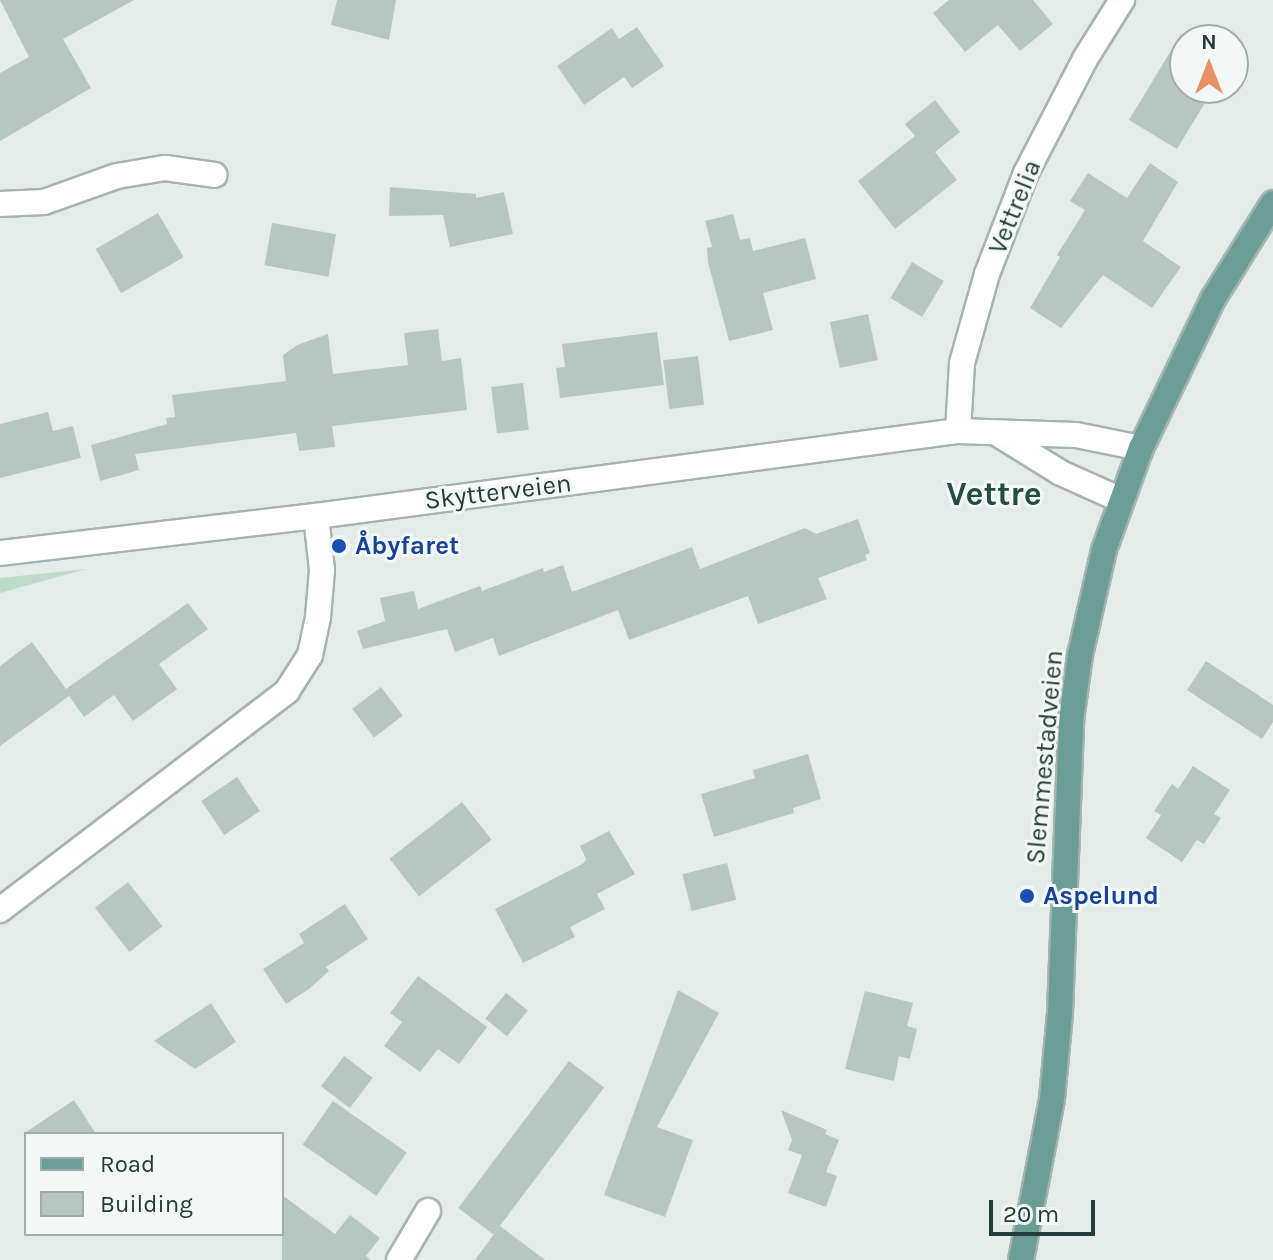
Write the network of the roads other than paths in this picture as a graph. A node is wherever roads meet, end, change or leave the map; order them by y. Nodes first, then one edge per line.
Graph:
1 (1122, 0) edge
2 (215, 175) dead end
3 (1273, 203) edge
4 (0, 204) edge
5 (958, 431) junction
6 (996, 432) junction
7 (1141, 448) junction
8 (1121, 500) junction
9 (316, 516) junction
10 (0, 553) edge
11 (0, 910) edge
12 (428, 1211) dead end
13 (399, 1260) edge
14 (1021, 1260) edge

1 - 5 street, Vettrelia
2 - 4 street
3 - 7 main road, Slemmestadveien
5 - 6 street, Skytterveien
5 - 9 street, Skytterveien
6 - 7 street, Skytterveien
6 - 8 street
7 - 8 main road, Slemmestadveien
8 - 14 main road, Slemmestadveien
9 - 10 street, Skytterveien
9 - 11 street
12 - 13 street

